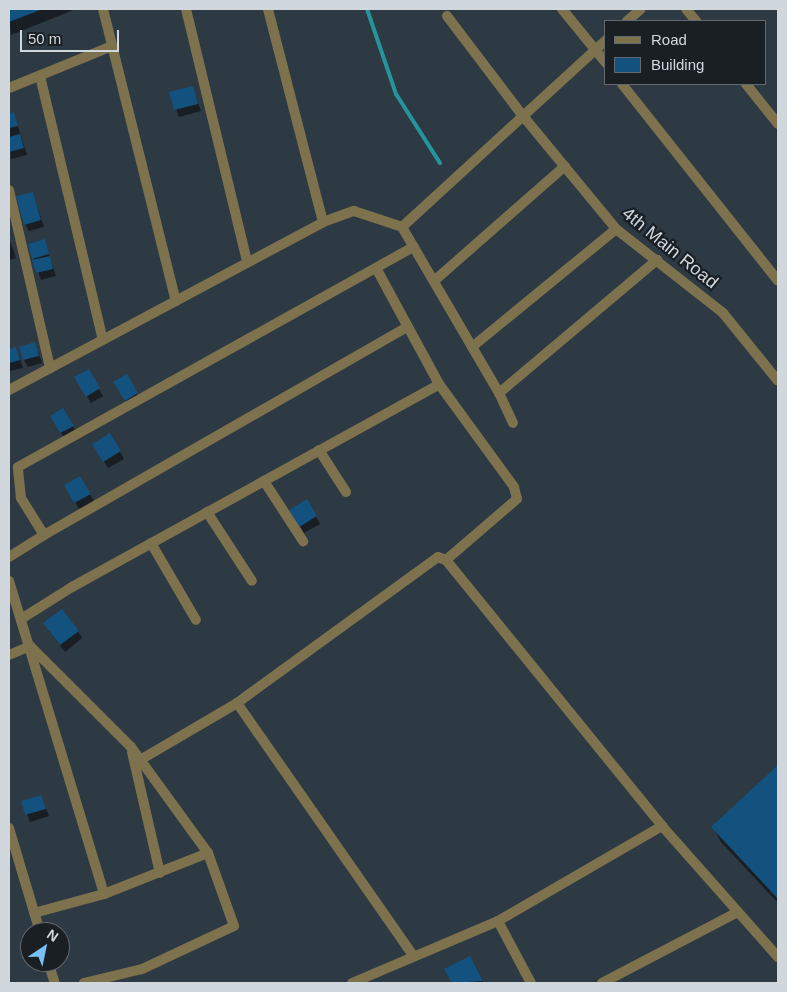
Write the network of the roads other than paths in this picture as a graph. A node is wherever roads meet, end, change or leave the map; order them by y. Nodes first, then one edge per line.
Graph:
1 (103, 9) edge
2 (186, 9) edge
3 (268, 9) edge
4 (562, 9) edge
5 (641, 9) edge
6 (686, 9) edge
7 (447, 16) dead end
8 (628, 20) edge
9 (695, 20) edge
10 (604, 42) edge
11 (112, 46) junction
12 (595, 49) junction
13 (604, 60) edge
14 (40, 76) junction
15 (623, 85) edge
16 (747, 85) edge
17 (9, 88) edge
18 (523, 116) junction
19 (778, 124) edge
20 (565, 166) junction
21 (9, 190) edge
22 (323, 222) junction
23 (402, 227) junction
24 (616, 229) junction
25 (414, 247) junction
26 (657, 260) junction
27 (247, 262) junction
28 (376, 268) junction
29 (434, 281) junction
30 (778, 281) edge
31 (176, 301) junction
32 (407, 327) junction
33 (103, 340) junction
34 (472, 347) junction
35 (50, 368) junction
36 (778, 381) edge
37 (439, 384) junction
38 (9, 390) edge
39 (499, 393) junction
40 (513, 423) dead end
41 (319, 450) junction
42 (264, 481) junction
43 (346, 492) dead end
44 (207, 512) junction
45 (44, 535) junction
46 (303, 541) dead end
47 (151, 543) junction
48 (9, 557) edge
49 (446, 560) junction
50 (252, 581) dead end
51 (9, 582) edge
52 (21, 619) junction
53 (196, 620) dead end
54 (30, 646) junction
55 (9, 655) edge
56 (236, 703) junction
57 (130, 747) junction
58 (140, 760) junction
59 (662, 826) junction
60 (9, 828) edge
61 (208, 853) junction
62 (160, 873) junction
63 (104, 894) junction
64 (738, 912) junction
65 (34, 913) junction
66 (498, 921) junction
67 (37, 922) edge
68 (413, 955) junction
69 (778, 957) edge
70 (84, 983) edge
71 (352, 983) edge
72 (532, 983) edge
73 (602, 983) edge

1 - 11 street
2 - 27 street
3 - 22 street
4 - 12 street
5 - 8 street
6 - 9 street
7 - 18 street, 4th Main Road
10 - 12 street
11 - 14 street
11 - 31 street
12 - 13 street
12 - 18 street
14 - 17 street
14 - 33 street
15 - 30 street
16 - 19 street
18 - 20 street, 4th Main Road
18 - 23 street
20 - 24 street, 4th Main Road
20 - 29 street
21 - 35 street
22 - 23 street
22 - 27 street
23 - 25 street
24 - 26 street, 4th Main Road
24 - 34 street
25 - 28 street
25 - 29 street
26 - 36 street, 4th Main Road
26 - 39 street
27 - 31 street
28 - 32 street
28 - 45 street
29 - 34 street
31 - 33 street
32 - 37 street
32 - 45 street
33 - 35 street
34 - 39 street
35 - 38 street
37 - 41 street
37 - 49 street
39 - 40 street
41 - 42 street
41 - 43 street
42 - 44 street
42 - 46 street
44 - 47 street
44 - 50 street
45 - 48 street
47 - 52 street
47 - 53 street
49 - 56 street
49 - 59 street
51 - 52 street
52 - 54 street
54 - 55 street
54 - 57 street
54 - 63 street
56 - 58 street
56 - 68 street
57 - 58 street
57 - 62 street
58 - 61 street
59 - 64 street
59 - 66 street
60 - 65 street
61 - 62 street
61 - 70 street
62 - 63 street
63 - 65 street
64 - 69 street
64 - 73 street
65 - 67 street
66 - 68 street
66 - 72 street
68 - 71 street

